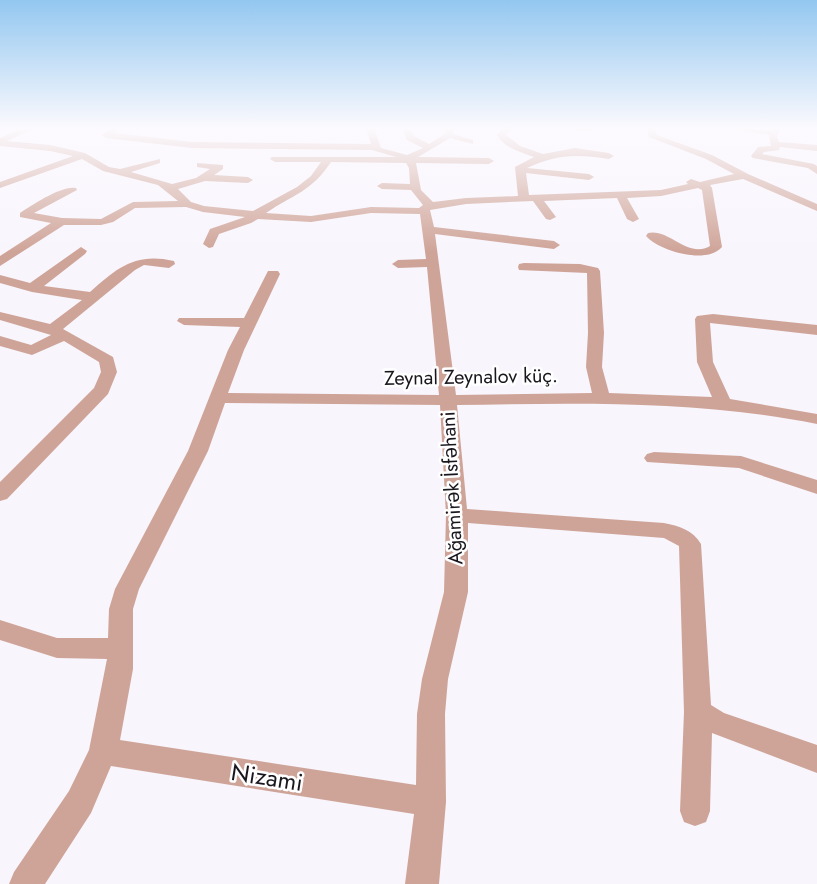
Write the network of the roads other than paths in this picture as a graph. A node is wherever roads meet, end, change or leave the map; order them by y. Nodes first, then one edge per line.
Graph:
1 (42, 169) edge
2 (107, 169) edge
3 (130, 169) edge
4 (217, 169) edge
5 (320, 169) edge
6 (413, 169) edge
7 (738, 169) edge
8 (521, 170) joint
9 (122, 172) junction
10 (744, 176) junction
11 (589, 177) dead end
12 (205, 178) junction
13 (670, 178) dead end
14 (248, 180) dead end
15 (612, 181) dead end
16 (0, 184) edge
17 (700, 184) junction
18 (382, 186) dead end
19 (414, 187) junction
20 (171, 188) junction
21 (72, 190) dead end
22 (618, 194) junction
23 (530, 198) junction
24 (187, 204) junction
25 (787, 207) dead end
26 (814, 207) edge
27 (427, 215) junction
28 (254, 216) junction
29 (550, 217) dead end
30 (633, 219) dead end
31 (62, 221) junction
32 (652, 236) dead end
33 (210, 244) dead end
34 (554, 245) dead end
35 (81, 250) dead end
36 (0, 262) edge
37 (432, 263) junction
38 (169, 264) dead end
39 (398, 264) dead end
40 (524, 267) dead end
41 (273, 274) dead end
42 (0, 279) edge
43 (32, 288) junction
44 (93, 297) junction
45 (0, 316) edge
46 (184, 321) dead end
47 (249, 323) junction
48 (817, 330) edge
49 (59, 332) junction
50 (0, 341) edge
51 (602, 397) junction
52 (218, 398) junction
53 (448, 400) junction
54 (723, 403) junction
55 (817, 419) edge
56 (654, 458) dead end
57 (817, 487) edge
58 (0, 494) edge
59 (457, 516) junction
60 (0, 630) edge
61 (121, 648) junction
62 (698, 712) junction
63 (103, 751) junction
64 (817, 759) edge
65 (431, 802) junction
66 (695, 811) dead end
67 (26, 884) edge
68 (422, 884) edge

1 - 16 street
2 - 9 street
3 - 9 street
4 - 12 street
5 - 28 street
6 - 19 street
7 - 10 street
8 - 11 street
8 - 23 street
9 - 20 street
10 - 17 street
10 - 26 street
12 - 14 street
12 - 20 street
13 - 17 street
15 - 22 street
17 - 22 street
17 - 32 street
18 - 19 street
19 - 27 street
20 - 24 street
21 - 31 street
22 - 23 street
22 - 30 street
23 - 27 street
23 - 29 street
24 - 28 street
24 - 31 street
25 - 26 street
27 - 28 street
27 - 34 street
27 - 37 street, Ağamirək İsfəhani
28 - 33 street
31 - 36 street
35 - 43 street
37 - 39 street
37 - 53 street, Ağamirək İsfəhani
38 - 44 street
40 - 51 street
41 - 47 street
42 - 43 street
43 - 44 street
44 - 49 street
45 - 49 street
46 - 47 street
47 - 52 street
48 - 54 street
49 - 50 street
49 - 58 street
51 - 53 street, Zeynal Zeynalov küç.
51 - 54 street, Zeynal Zeynalov küç.
52 - 53 street, Zeynal Zeynalov küç.
52 - 61 street
53 - 59 street, Ağamirək İsfəhani
54 - 55 street, Zeynal Zeynalov küç.
56 - 57 street
59 - 62 street
59 - 65 street, Ağamirək İsfəhani
60 - 61 street
61 - 63 street
62 - 64 street
62 - 66 street
63 - 65 street, Nizami
63 - 67 street
65 - 68 street, Ağamirək İsfəhani

